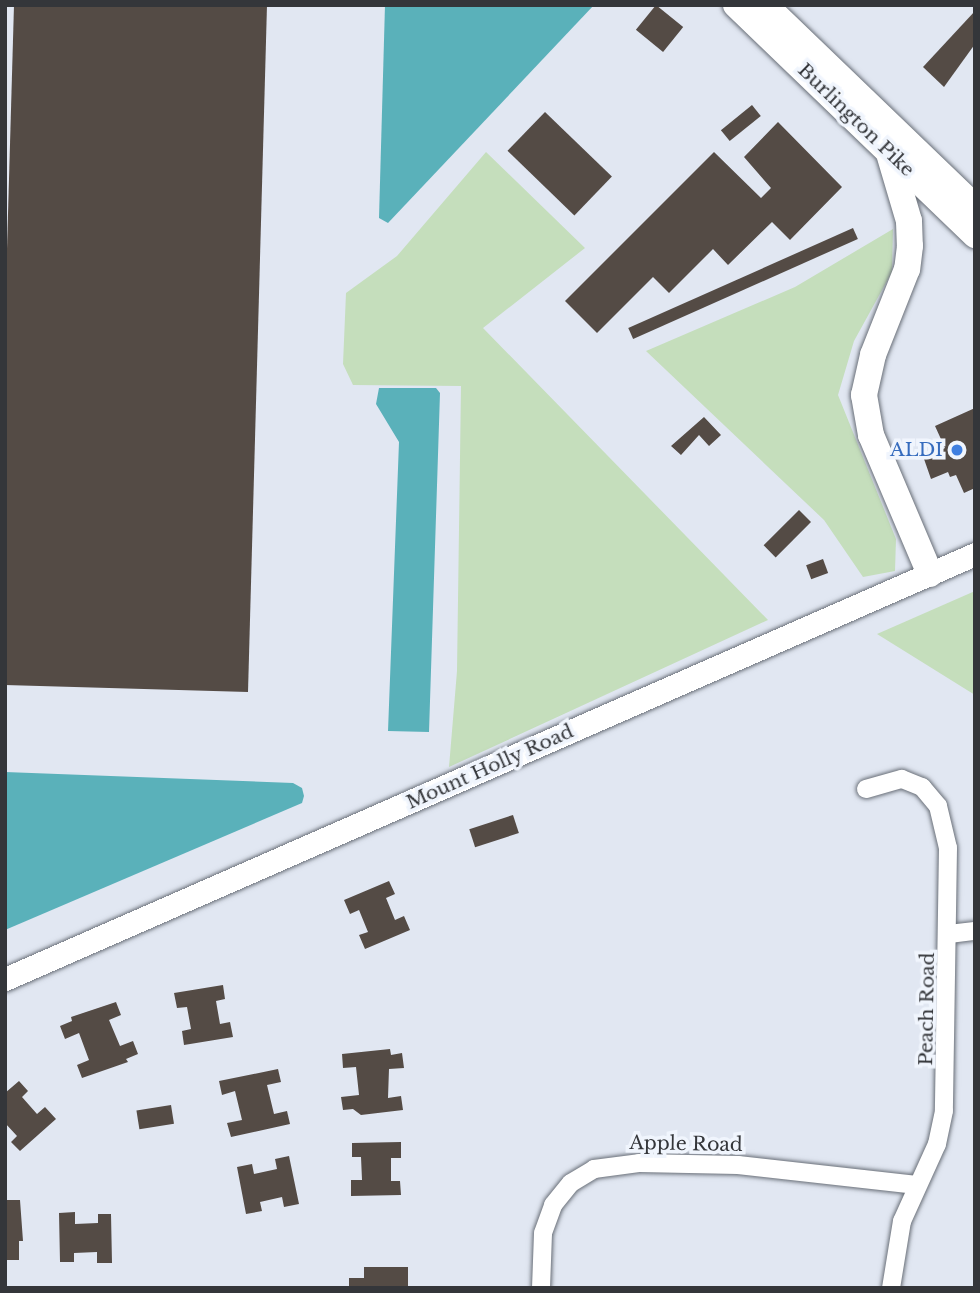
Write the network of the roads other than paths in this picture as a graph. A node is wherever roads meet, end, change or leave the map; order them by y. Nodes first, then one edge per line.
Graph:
1 (736, 5) edge
2 (765, 5) edge
3 (887, 150) junction
4 (975, 208) edge
5 (975, 235) edge
6 (975, 554) edge
7 (930, 574) junction
8 (866, 789) dead end
9 (975, 931) edge
10 (949, 934) junction
11 (5, 979) edge
12 (918, 1185) junction
13 (541, 1288) edge
14 (891, 1288) edge

1 - 3 highway, Burlington Pike
2 - 4 highway, Burlington Pike
3 - 5 highway, Burlington Pike
3 - 7 highway
6 - 7 main road, Mount Holly Road
7 - 11 main road, Mount Holly Road
8 - 10 street, Peach Road
9 - 10 street
10 - 12 street, Peach Road
12 - 13 street, Apple Road
12 - 14 street, Peach Road

